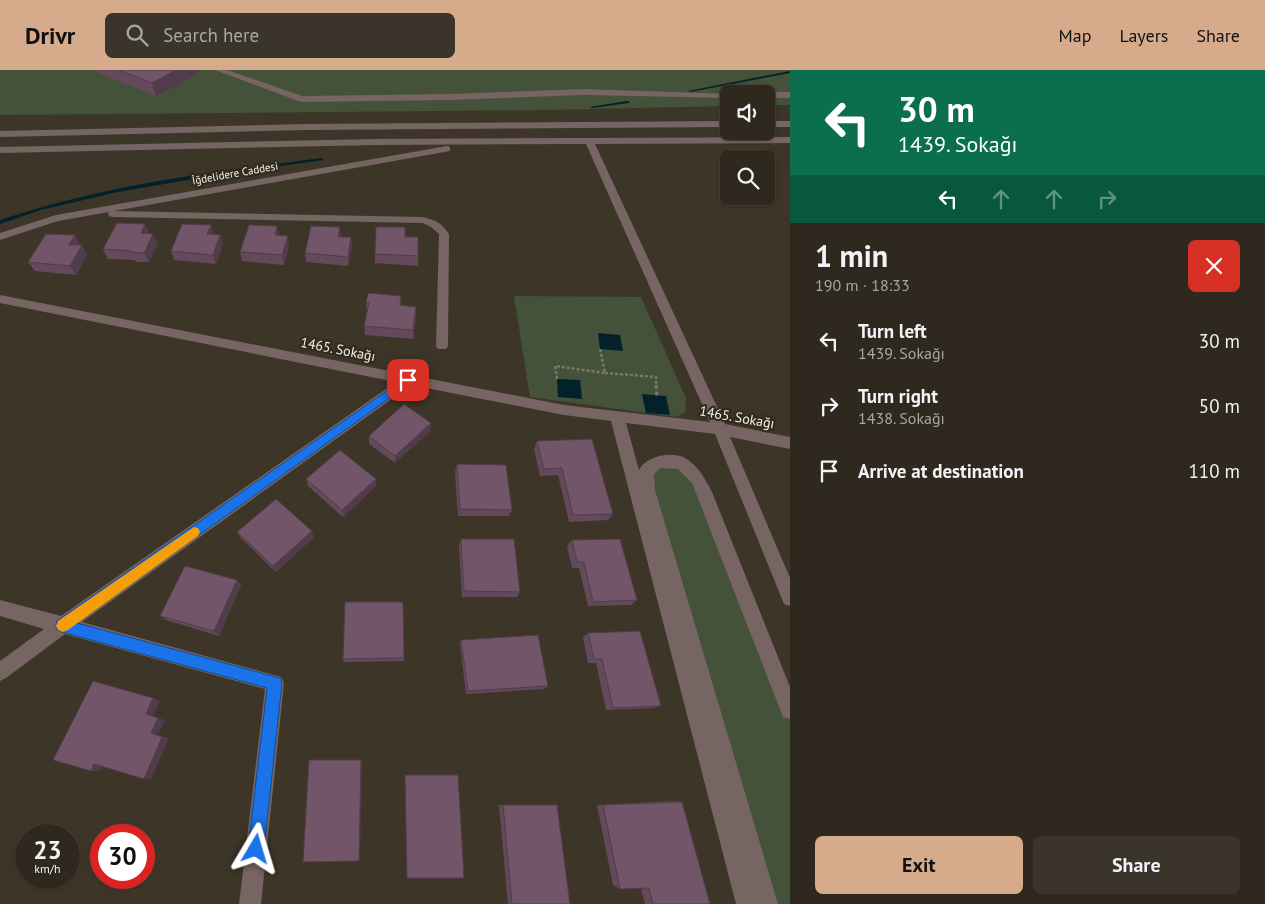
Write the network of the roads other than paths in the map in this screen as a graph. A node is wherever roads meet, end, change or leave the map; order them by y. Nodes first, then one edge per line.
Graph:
1 (219, 70) edge
2 (720, 95) edge
3 (775, 95) edge
4 (790, 95) edge
5 (720, 124) edge
6 (775, 124) edge
7 (790, 124) edge
8 (0, 134) edge
9 (790, 140) edge
10 (588, 141) junction
11 (477, 142) junction
12 (0, 150) edge
13 (81, 213) junction
14 (0, 237) edge
15 (0, 299) edge
16 (442, 346) dead end
17 (408, 380) junction
18 (617, 416) junction
19 (720, 428) junction
20 (790, 443) edge
21 (790, 598) edge
22 (0, 608) edge
23 (62, 626) junction
24 (0, 672) edge
25 (790, 710) edge
26 (250, 904) edge
27 (747, 904) edge
28 (766, 904) edge

1 - 2 street
3 - 4 street
5 - 8 street
6 - 7 street
9 - 10 street
10 - 11 street
10 - 19 street
11 - 12 street
11 - 13 street, İğdelidere Caddesi
13 - 14 street, İğdelidere Caddesi
13 - 16 street
15 - 17 street, 1465. Sokağı
17 - 18 street, 1465. Sokağı
17 - 23 street
18 - 19 street, 1465. Sokağı
18 - 27 street
19 - 20 street, 1465. Sokağı
19 - 21 street
22 - 23 street
23 - 24 street
23 - 26 street
25 - 28 street

